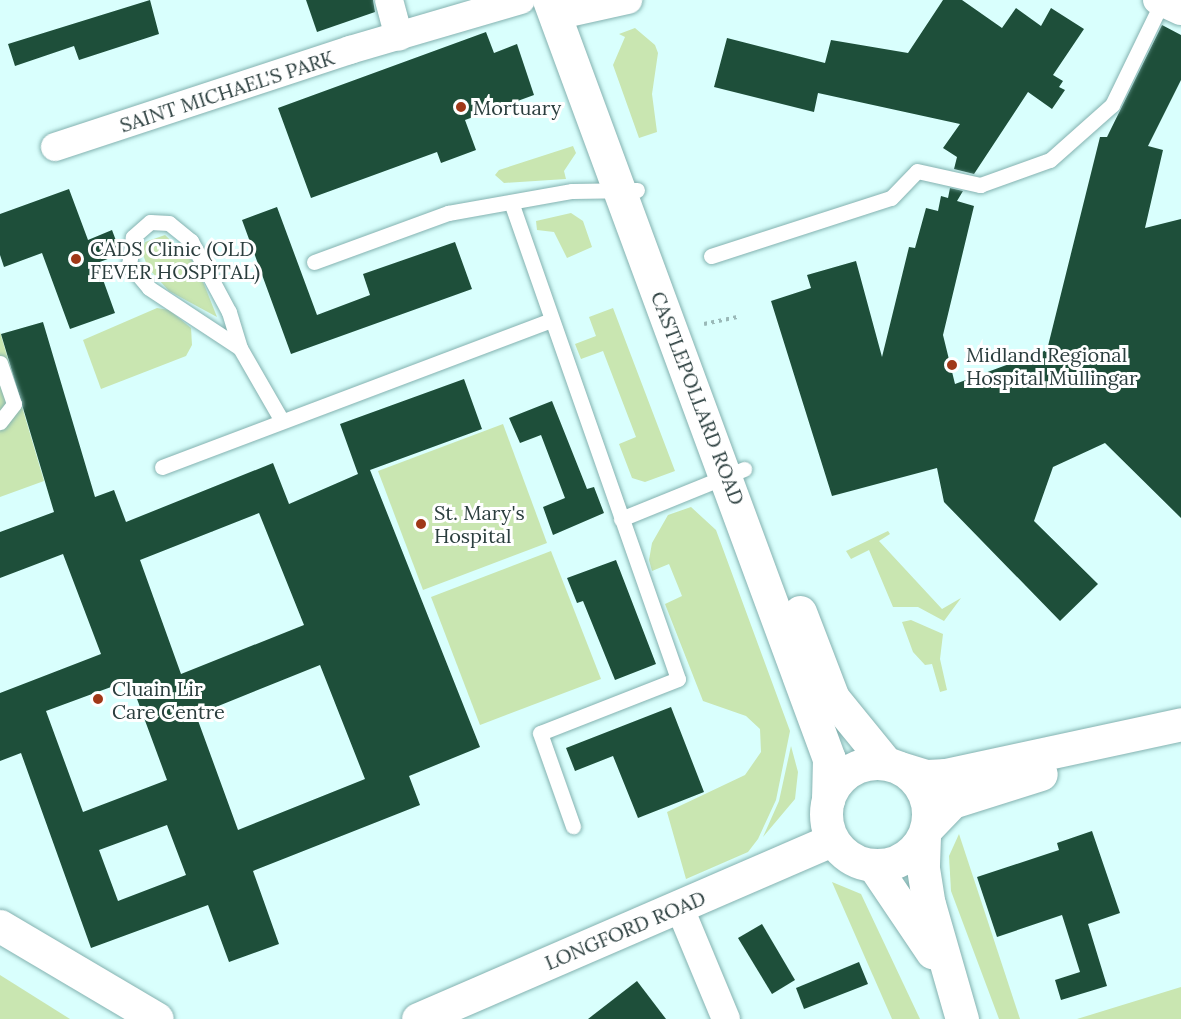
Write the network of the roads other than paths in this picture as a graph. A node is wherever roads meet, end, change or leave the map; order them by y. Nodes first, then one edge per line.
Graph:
1 (389, 0) edge
2 (521, 0) edge
3 (628, 0) edge
4 (1166, 4) edge
5 (559, 7) edge
6 (399, 37) junction
7 (55, 147) dead end
8 (628, 190) junction
9 (511, 202) junction
10 (711, 256) dead end
11 (314, 262) dead end
12 (549, 321) junction
13 (240, 348) junction
14 (0, 363) edge
15 (282, 421) junction
16 (0, 422) edge
17 (162, 467) dead end
18 (736, 472) junction
19 (621, 519) junction
20 (1181, 724) edge
21 (1181, 741) edge
22 (893, 766) junction
23 (828, 800) junction
24 (573, 826) dead end
25 (925, 832) junction
26 (832, 840) junction
27 (874, 866) junction
28 (679, 906) junction
29 (0, 926) edge
30 (948, 976) junction
31 (157, 1019) edge
32 (418, 1019) edge
33 (726, 1019) edge
34 (962, 1019) edge

1 - 6 street
2 - 6 street, SAINT MICHAEL'S PARK
3 - 5 street
4 - 10 lane
5 - 8 main road, CASTLEPOLLARD ROAD
6 - 7 street, SAINT MICHAEL'S PARK
8 - 9 lane
8 - 18 main road, CASTLEPOLLARD ROAD
9 - 11 lane
9 - 12 lane
12 - 15 lane
12 - 19 lane
13 - 13 lane
13 - 15 lane
14 - 16 lane
15 - 17 lane
18 - 19 lane
18 - 22 main road
18 - 23 main road, CASTLEPOLLARD ROAD
19 - 24 lane
20 - 22 main road
21 - 25 main road
22 - 23 main road
22 - 25 main road
23 - 26 main road
25 - 27 main road
25 - 30 main road
26 - 27 main road
26 - 28 main road, LONGFORD ROAD
27 - 30 main road
28 - 32 main road, LONGFORD ROAD
28 - 33 street
29 - 31 main road
30 - 34 main road

